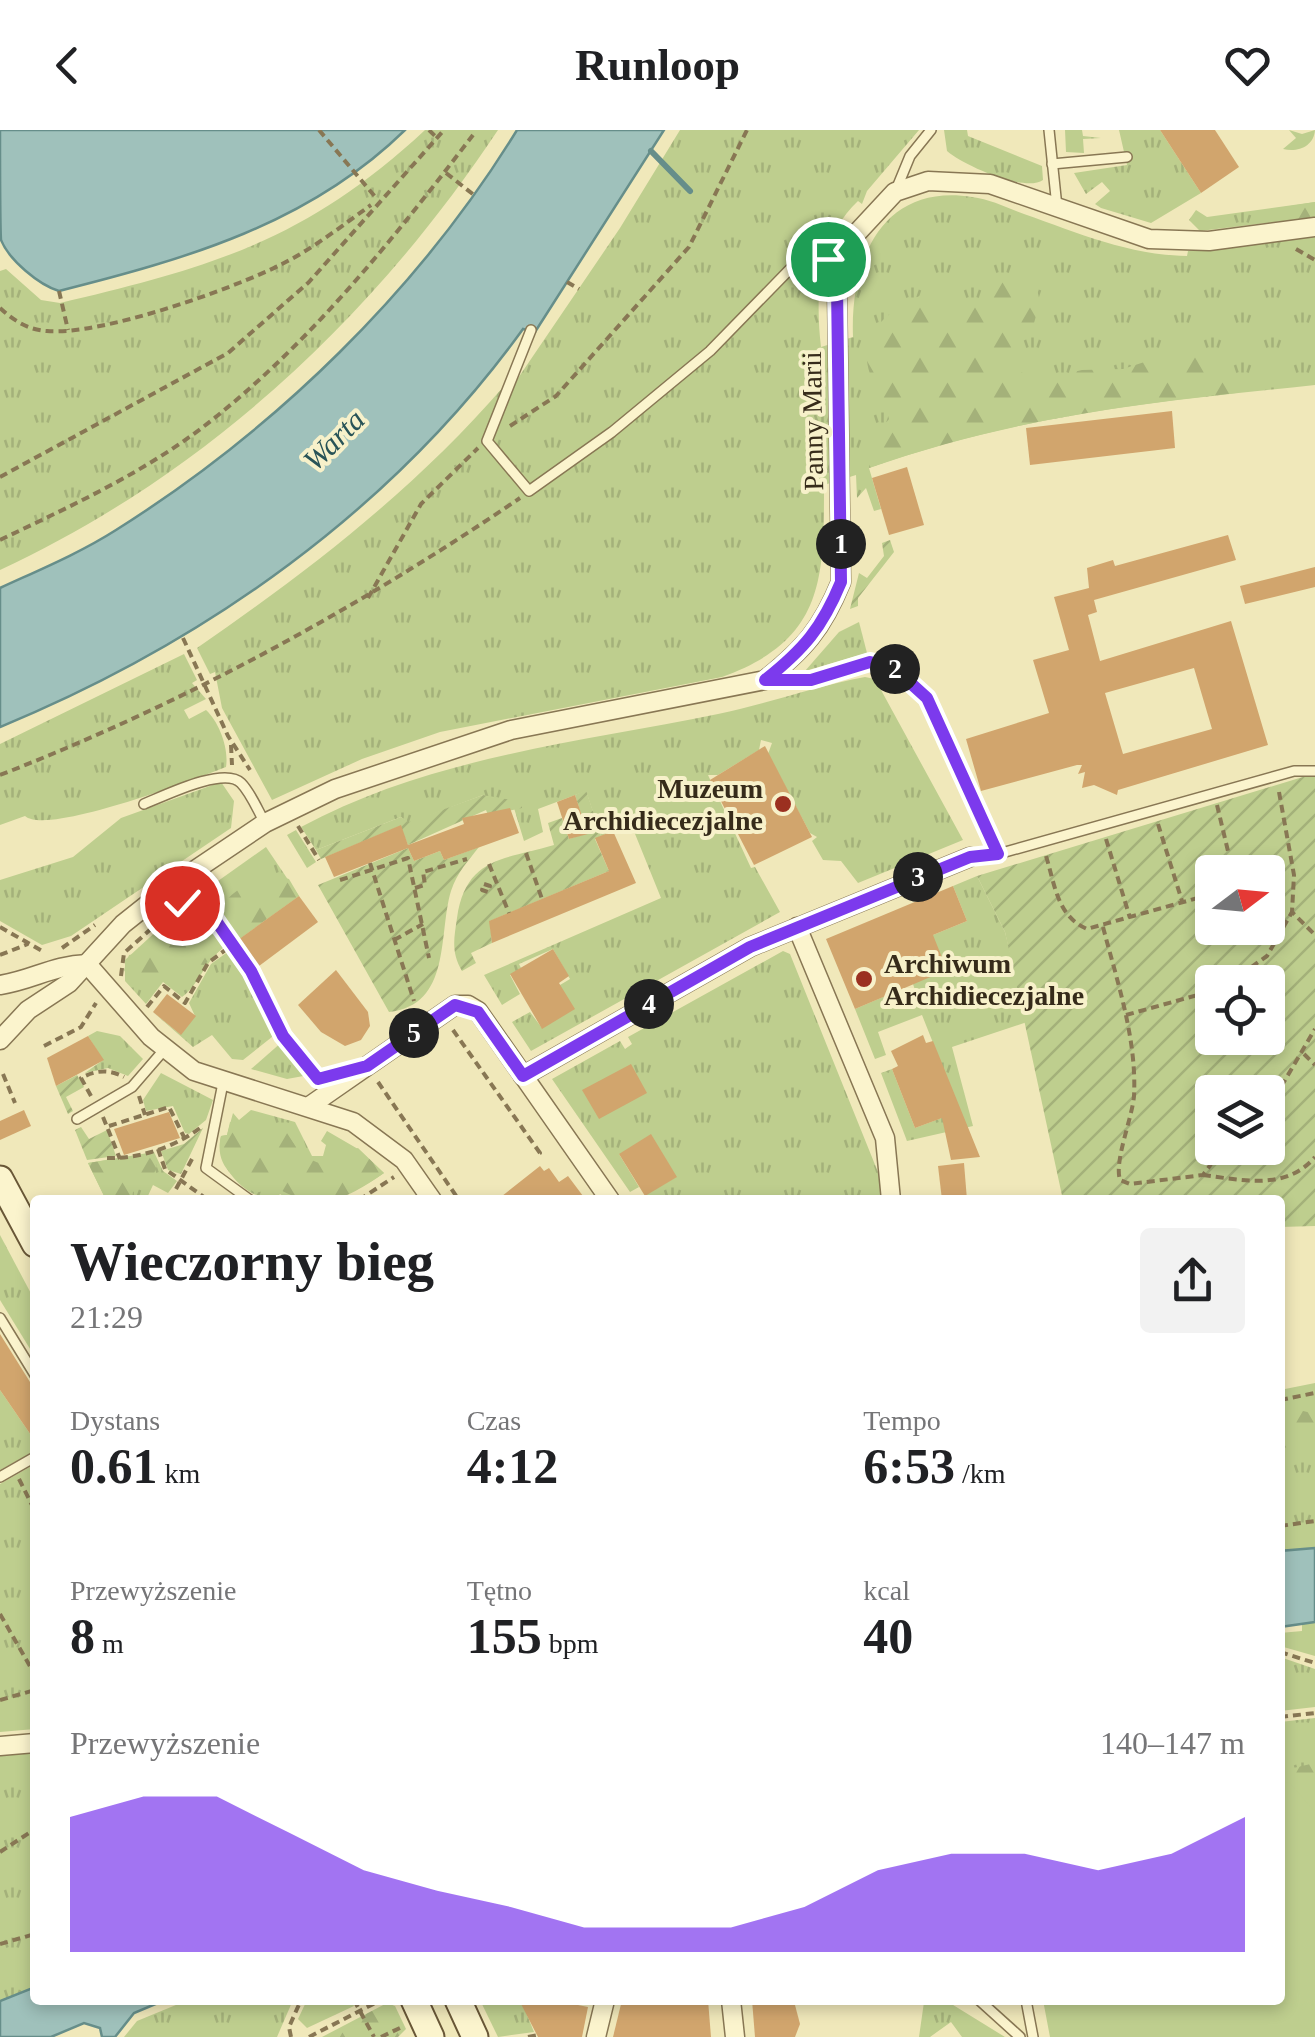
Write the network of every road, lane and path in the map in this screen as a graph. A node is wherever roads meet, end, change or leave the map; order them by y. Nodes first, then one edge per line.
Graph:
1 (318, 130) edge
2 (428, 130) edge
3 (444, 130) edge
4 (747, 130) edge
5 (931, 130) edge
6 (1048, 130) edge
7 (473, 136) dead end
8 (437, 138) junction
9 (1127, 157) dead end
10 (1052, 164) junction
11 (444, 172) junction
12 (895, 192) junction
13 (474, 195) dead end
14 (378, 200) junction
15 (1057, 207) junction
16 (1315, 227) edge
17 (843, 262) junction
18 (567, 282) dead end
19 (579, 290) dead end
20 (59, 291) dead end
21 (0, 308) edge
22 (530, 330) dead end
23 (69, 332) junction
24 (487, 441) junction
25 (0, 476) edge
26 (529, 491) junction
27 (0, 540) edge
28 (368, 598) junction
29 (183, 638) dead end
30 (765, 680) junction
31 (206, 684) junction
32 (230, 740) junction
33 (245, 762) dead end
34 (232, 764) dead end
35 (1315, 770) edge
36 (0, 775) edge
37 (1276, 776) junction
38 (1214, 793) junction
39 (144, 804) dead end
40 (1154, 810) junction
41 (265, 823) junction
42 (1102, 824) junction
43 (297, 825) dead end
44 (1041, 842) junction
45 (405, 850) dead end
46 (526, 853) dead end
47 (998, 854) junction
48 (1229, 855) edge
49 (970, 857) joint
50 (408, 858) junction
51 (467, 859) dead end
52 (319, 860) dead end
53 (370, 863) dead end
54 (489, 864) dead end
55 (372, 870) junction
56 (340, 880) dead end
57 (497, 883) junction
58 (490, 886) dead end
59 (415, 888) junction
60 (542, 899) dead end
61 (1195, 899) edge
62 (182, 903) dead end
63 (1182, 903) junction
64 (1292, 912) junction
65 (510, 913) dead end
66 (163, 918) dead end
67 (1130, 918) junction
68 (423, 924) junction
69 (1103, 926) junction
70 (0, 927) edge
71 (797, 927) junction
72 (1315, 936) edge
73 (394, 940) junction
74 (28, 944) junction
75 (232, 945) junction
76 (48, 953) dead end
77 (0, 955) edge
78 (429, 958) dead end
79 (87, 964) junction
80 (1254, 965) edge
81 (0, 984) edge
82 (116, 986) junction
83 (1195, 996) edge
84 (414, 1001) dead end
85 (148, 1006) dead end
86 (442, 1014) junction
87 (1126, 1015) junction
88 (1315, 1029) edge
89 (3, 1038) edge
90 (44, 1046) dead end
91 (164, 1050) junction
92 (1304, 1054) junction
93 (1315, 1065) edge
94 (367, 1066) junction
95 (3, 1074) dead end
96 (330, 1076) dead end
97 (523, 1076) junction
98 (223, 1083) junction
99 (1285, 1083) edge
100 (15, 1103) dead end
101 (311, 1105) junction
102 (77, 1119) dead end
103 (208, 1122) dead end
104 (108, 1126) dead end
105 (185, 1140) junction
106 (158, 1149) junction
107 (536, 1156) dead end
108 (1315, 1157) edge
109 (107, 1158) dead end
110 (1210, 1165) edge
111 (1203, 1174) junction
112 (394, 1177) dead end
113 (0, 1179) edge
114 (201, 1195) edge
115 (243, 1195) edge
116 (367, 1195) edge
117 (428, 1195) edge
118 (455, 1195) edge
119 (606, 1195) edge
120 (891, 1195) edge
121 (30, 1235) edge
122 (0, 1318) edge
123 (30, 1367) edge
124 (1315, 1393) edge
125 (1285, 1399) edge
126 (30, 1460) edge
127 (15, 1469) junction
128 (0, 1477) edge
129 (30, 1500) edge
130 (1315, 1521) edge
131 (1285, 1525) edge
132 (1, 1617) edge
133 (1285, 1654) edge
134 (1315, 1663) edge
135 (30, 1666) edge
136 (30, 1691) edge
137 (0, 1700) edge
138 (1315, 1712) edge
139 (1285, 1716) edge
140 (30, 1743) edge
141 (0, 1746) edge
142 (30, 1832) edge
143 (0, 1852) edge
144 (30, 1935) edge
145 (0, 1944) edge
146 (299, 2005) edge
147 (357, 2005) edge
148 (371, 2005) edge
149 (416, 2005) edge
150 (460, 2005) edge
151 (604, 2005) edge
152 (731, 2005) edge
153 (985, 2005) edge
154 (1027, 2005) edge
155 (360, 2011) junction
156 (399, 2028) dead end
157 (539, 2035) edge
158 (291, 2037) edge
159 (310, 2037) edge
160 (374, 2037) edge
161 (381, 2037) edge
162 (431, 2037) edge
163 (475, 2037) edge
164 (528, 2037) edge
165 (596, 2037) edge
166 (734, 2037) edge
167 (1020, 2037) edge
168 (1032, 2037) edge

1 - 14 path
2 - 8 path
3 - 8 path
4 - 24 path
5 - 12 lane
6 - 10 lane
7 - 11 path
8 - 14 path
9 - 10 lane
10 - 15 lane
11 - 13 path
11 - 27 path
12 - 15 street
12 - 17 street, Panny Marii
14 - 23 path
14 - 25 path
15 - 16 street
17 - 26 lane
17 - 30 street, Panny Marii
18 - 19 path
20 - 23 path
21 - 23 path
22 - 24 lane
24 - 26 lane
24 - 28 path
26 - 28 path
28 - 31 path
29 - 31 path
30 - 41 street, Panny Marii
30 - 47 lane
31 - 32 path
31 - 36 path
32 - 33 path
32 - 34 path
35 - 37 lane
37 - 38 lane
37 - 64 path
38 - 40 lane
38 - 48 path
39 - 41 lane
40 - 42 lane
40 - 63 path
41 - 79 street, Panny Marii
42 - 44 lane
42 - 67 path
43 - 52 path
44 - 47 lane
44 - 69 path
45 - 50 path
46 - 60 path
47 - 49 lane
49 - 71 street
50 - 55 path
50 - 59 path
51 - 59 path
53 - 55 path
54 - 57 path
55 - 56 path
55 - 73 path
57 - 58 path
57 - 65 path
59 - 68 path
61 - 63 path
62 - 75 path
63 - 67 path
64 - 72 path
64 - 80 path
66 - 82 path
67 - 69 path
68 - 73 path
68 - 78 path
69 - 87 path
70 - 74 path
71 - 97 street
71 - 120 street
73 - 84 path
74 - 76 path
74 - 77 path
75 - 85 path
75 - 96 path
79 - 81 street
79 - 82 street
79 - 89 street, Panny Marii
82 - 90 path
82 - 91 street
83 - 87 path
86 - 94 street
86 - 97 street
86 - 107 path
87 - 111 path
88 - 92 path
91 - 98 street
91 - 102 lane
92 - 93 path
92 - 99 path
94 - 101 street
94 - 118 path
95 - 100 path
97 - 119 street
98 - 101 street
98 - 115 lane
101 - 117 street
103 - 105 path
104 - 105 path
105 - 106 path
106 - 109 path
106 - 114 path
108 - 111 path
110 - 111 path
112 - 116 path
113 - 121 street
122 - 123 lane
124 - 125 path
126 - 127 lane
127 - 128 lane
127 - 129 path
130 - 131 path
132 - 135 path
133 - 134 path
136 - 137 path
138 - 139 path
140 - 141 street
142 - 143 path
144 - 145 path
146 - 158 path
147 - 155 path
148 - 155 path
149 - 162 street
150 - 163 street
151 - 165 street
152 - 166 street
153 - 167 lane
154 - 168 lane
155 - 159 path
155 - 160 path
156 - 161 path
157 - 164 path

